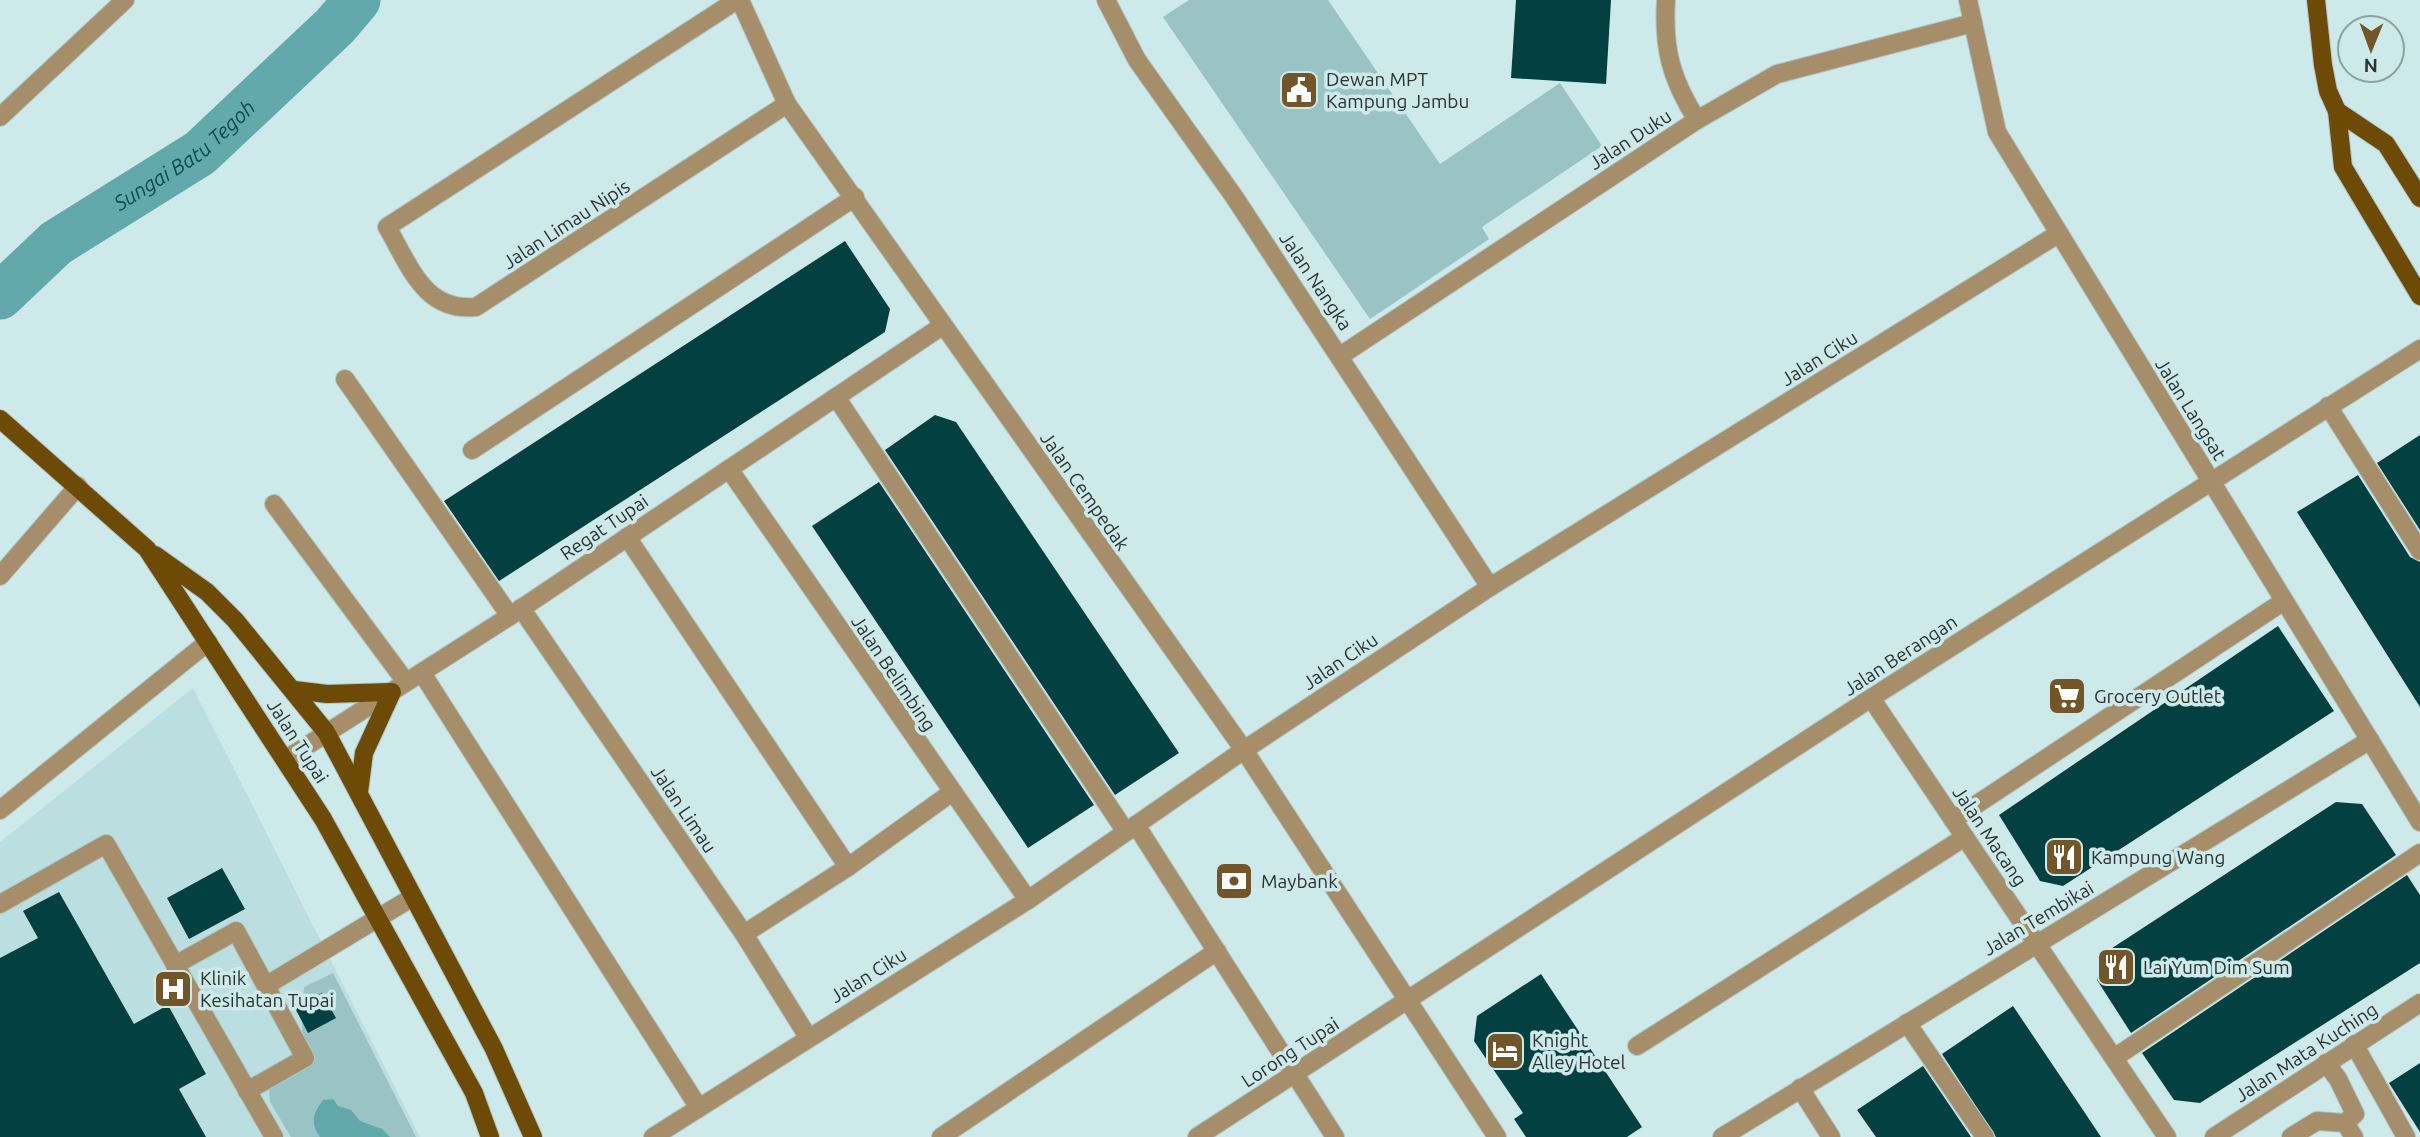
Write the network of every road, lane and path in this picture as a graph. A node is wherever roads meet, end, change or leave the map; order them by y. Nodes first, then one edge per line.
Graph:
1 (125, 0) edge
2 (738, 0) edge
3 (1106, 0) edge
4 (1666, 0) edge
5 (1968, 0) edge
6 (2316, 0) edge
7 (1973, 23) junction
8 (788, 104) junction
9 (2337, 111) junction
10 (0, 117) edge
11 (1697, 120) junction
12 (855, 197) junction
13 (2420, 198) edge
14 (2058, 234) junction
15 (2420, 296) edge
16 (942, 326) junction
17 (2420, 349) edge
18 (1340, 356) junction
19 (345, 379) dead end
20 (836, 397) junction
21 (2328, 406) junction
22 (0, 419) edge
23 (472, 450) dead end
24 (729, 469) junction
25 (2210, 481) junction
26 (78, 486) junction
27 (274, 504) dead end
28 (627, 537) junction
29 (146, 549) junction
30 (2420, 551) edge
31 (0, 576) edge
32 (1490, 587) junction
33 (2284, 601) junction
34 (516, 612) junction
35 (208, 642) junction
36 (407, 682) junction
37 (294, 690) junction
38 (1871, 698) junction
39 (326, 732) junction
40 (2370, 740) junction
41 (1244, 750) junction
42 (286, 759) junction
43 (359, 792) junction
44 (951, 793) junction
45 (0, 810) edge
46 (1954, 820) junction
47 (2420, 822) edge
48 (1131, 828) junction
49 (1965, 837) junction
50 (2420, 853) edge
51 (848, 867) junction
52 (414, 898) junction
53 (1028, 900) junction
54 (0, 904) edge
55 (376, 919) junction
56 (744, 934) junction
57 (2037, 943) junction
58 (1217, 951) junction
59 (175, 965) junction
60 (267, 985) junction
61 (1406, 1001) junction
62 (2420, 1003) edge
63 (1907, 1023) junction
64 (808, 1037) junction
65 (2354, 1044) junction
66 (1637, 1046) dead end
67 (2114, 1058) junction
68 (2326, 1063) junction
69 (1295, 1074) junction
70 (1800, 1088) junction
71 (247, 1091) junction
72 (699, 1108) junction
73 (2349, 1130) edge
74 (274, 1137) edge
75 (490, 1137) edge
76 (533, 1137) edge
77 (653, 1137) edge
78 (941, 1137) edge
79 (1197, 1137) edge
80 (1335, 1137) edge
81 (1497, 1137) edge
82 (1722, 1137) edge
83 (1831, 1137) edge
84 (1985, 1137) edge
85 (2167, 1137) edge
86 (2214, 1137) edge
87 (2291, 1137) edge
88 (2406, 1137) edge

1 - 10 street
2 - 8 street, Jalan Cempedak
2 - 8 street, Jalan Limau Nipis
3 - 18 street, Jalan Nangka
4 - 11 street
5 - 7 street, Jalan Langsat
6 - 9 main road
7 - 11 street, Jalan Duku
7 - 14 street, Jalan Langsat
8 - 12 street, Jalan Cempedak
9 - 13 main road
9 - 15 main road
11 - 18 street, Jalan Duku
12 - 16 street, Jalan Cempedak
12 - 23 street
14 - 25 street, Jalan Langsat
14 - 32 street, Jalan Ciku
16 - 20 street, Regat Tupai
16 - 41 street, Jalan Cempedak
17 - 21 street, Jalan Berangan
18 - 32 street, Jalan Nangka
19 - 34 street, Jalan Limau
20 - 24 street, Regat Tupai
20 - 48 street
21 - 25 street, Jalan Berangan
21 - 30 street
22 - 26 main road, Jalan Tupai
24 - 28 street, Regat Tupai
24 - 44 street, Jalan Belimbing
25 - 33 street, Jalan Langsat
25 - 38 street, Jalan Berangan
26 - 29 main road, Jalan Tupai
26 - 31 street
27 - 36 street
28 - 34 street, Regat Tupai
28 - 51 street
29 - 35 main road, Jalan Tupai
29 - 37 main road
32 - 41 street, Jalan Ciku
33 - 40 street, Jalan Langsat
33 - 46 street
34 - 36 street, Regat Tupai
34 - 56 street, Jalan Limau
35 - 42 main road, Jalan Tupai
35 - 45 street
36 - 37 main road
36 - 39 street, Regat Tupai
36 - 43 main road
36 - 72 street
37 - 39 main road
38 - 46 street, Jalan Macang
38 - 61 street, Jalan Berangan
39 - 42 street, Regat Tupai
39 - 43 main road
40 - 47 street, Jalan Langsat
40 - 57 street, Jalan Tembikai
41 - 48 street, Jalan Ciku
41 - 61 street, Jalan Cempedak
42 - 55 main road, Jalan Tupai
43 - 52 main road
44 - 51 street
44 - 53 street, Jalan Belimbing
46 - 49 street, Jalan Macang
48 - 53 street, Jalan Ciku
48 - 58 street
49 - 57 street, Jalan Macang
49 - 66 street
50 - 67 street
51 - 56 street
52 - 55 street
52 - 76 main road
53 - 64 street, Jalan Ciku
54 - 59 street
55 - 60 street
55 - 75 main road, Jalan Tupai
56 - 64 street, Jalan Limau
57 - 63 street, Jalan Tembikai
57 - 67 street, Jalan Macang
58 - 69 street
58 - 78 street
59 - 60 street
59 - 71 street
60 - 71 street
61 - 69 street, Lorong Tupai
61 - 81 street, Jalan Cempedak
62 - 65 street, Jalan Mata Kuching
63 - 70 street, Jalan Tembikai
63 - 84 street
64 - 72 street, Jalan Ciku
65 - 68 street, Jalan Mata Kuching
65 - 88 street
67 - 85 street, Jalan Macang
68 - 73 street
68 - 86 street, Jalan Mata Kuching
69 - 79 street, Lorong Tupai
69 - 80 street
70 - 82 street, Jalan Tembikai
70 - 83 street
71 - 74 street
72 - 77 street, Jalan Ciku
73 - 87 street

